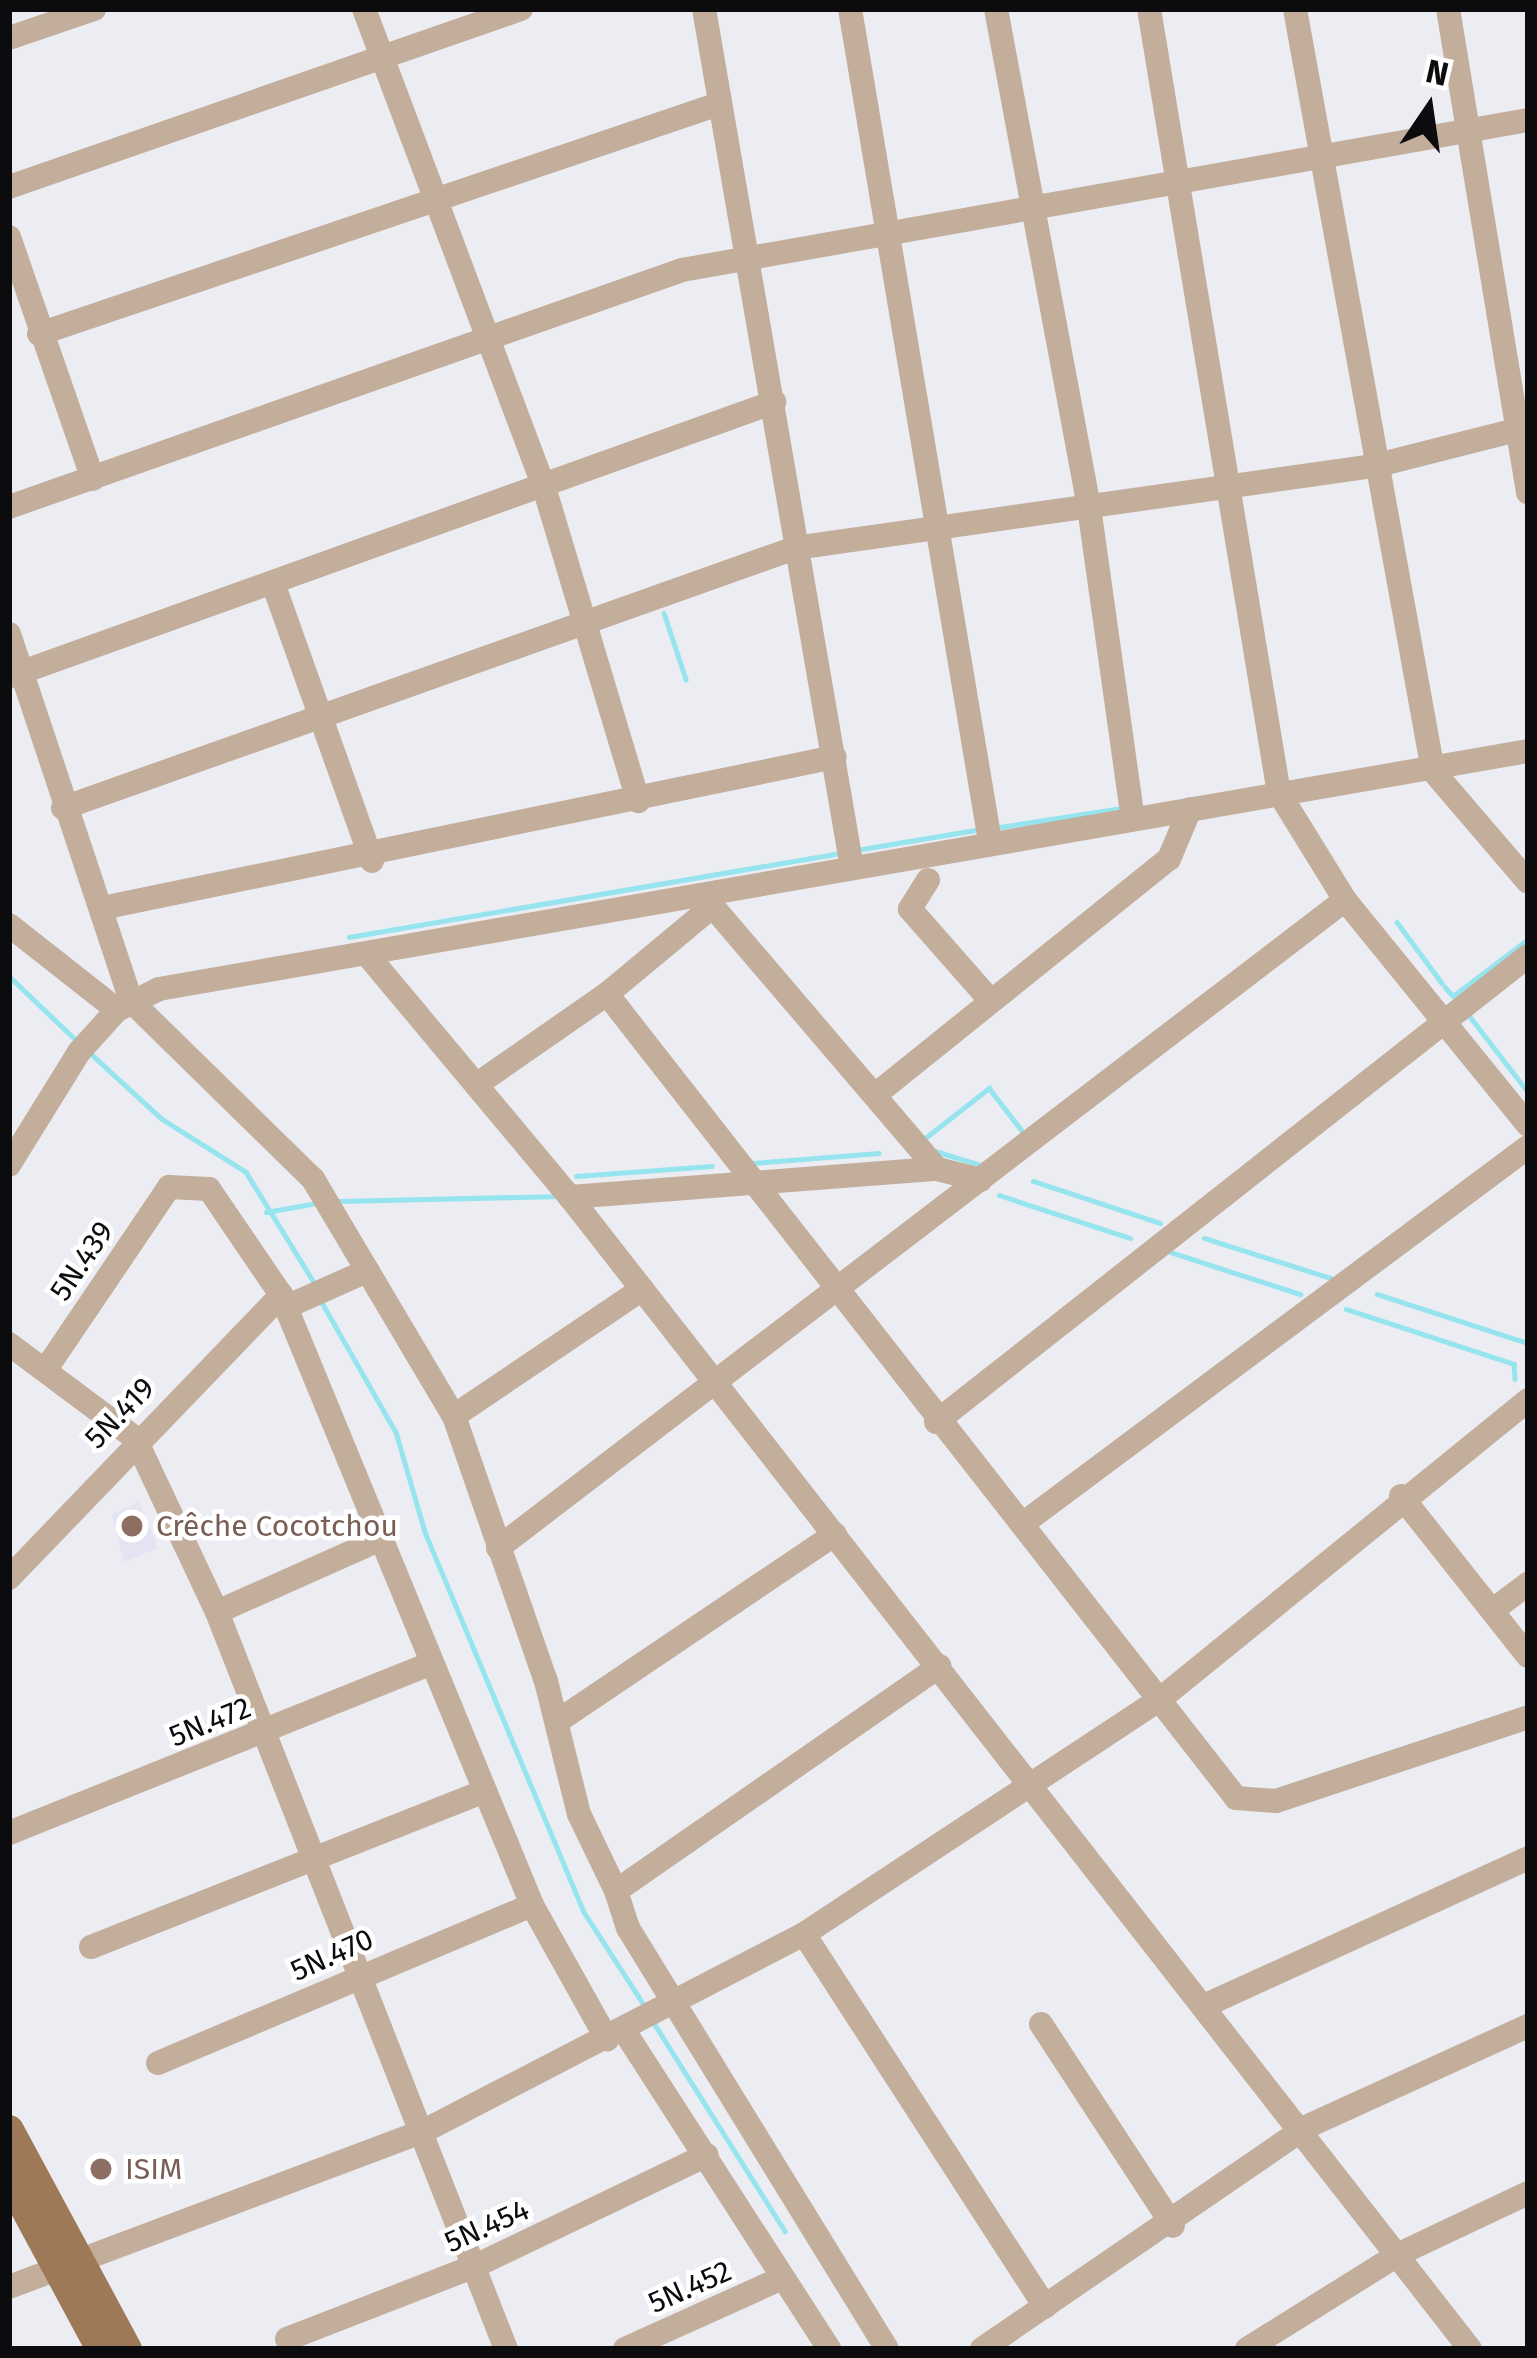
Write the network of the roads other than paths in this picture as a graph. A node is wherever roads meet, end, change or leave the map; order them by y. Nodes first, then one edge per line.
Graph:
1 (94, 9) edge
2 (364, 9) edge
3 (521, 9) edge
4 (704, 9) edge
5 (850, 9) edge
6 (996, 9) edge
7 (1148, 9) edge
8 (1294, 9) edge
9 (1448, 9) edge
10 (9, 38) edge
11 (384, 54) junction
12 (718, 104) junction
13 (1528, 120) edge
14 (1467, 130) junction
15 (1316, 159) junction
16 (1179, 182) junction
17 (9, 187) edge
18 (429, 203) junction
19 (1028, 214) junction
20 (893, 233) junction
21 (9, 237) edge
22 (744, 257) junction
23 (39, 334) junction
24 (486, 340) junction
25 (774, 402) junction
26 (1522, 428) edge
27 (1374, 466) junction
28 (93, 479) junction
29 (544, 487) junction
30 (1228, 487) junction
31 (1528, 492) edge
32 (9, 507) edge
33 (1089, 507) junction
34 (943, 528) junction
35 (794, 548) junction
36 (273, 583) junction
37 (580, 625) junction
38 (9, 634) edge
39 (15, 675) edge
40 (321, 717) junction
41 (1528, 751) edge
42 (835, 757) junction
43 (1433, 771) junction
44 (1279, 793) junction
45 (638, 801) junction
46 (63, 808) junction
47 (1190, 808) junction
48 (1133, 819) junction
49 (989, 841) junction
50 (372, 861) junction
51 (851, 862) junction
52 (928, 880) dead end
53 (1528, 883) edge
54 (708, 900) junction
55 (1345, 900) junction
56 (102, 908) junction
57 (9, 925) edge
58 (1528, 956) edge
59 (370, 958) junction
60 (607, 994) junction
61 (989, 1000) junction
62 (124, 1005) junction
63 (1447, 1016) junction
64 (476, 1085) junction
65 (875, 1094) junction
66 (1528, 1125) edge
67 (1528, 1147) edge
68 (9, 1165) edge
69 (937, 1169) junction
70 (981, 1180) junction
71 (745, 1181) junction
72 (169, 1187) joint
73 (570, 1197) junction
74 (367, 1271) junction
75 (642, 1289) junction
76 (833, 1293) junction
77 (283, 1301) junction
78 (9, 1344) edge
79 (46, 1369) junction
80 (714, 1384) junction
81 (1528, 1400) edge
82 (454, 1416) junction
83 (936, 1422) junction
84 (135, 1438) junction
85 (1401, 1496) junction
86 (1025, 1522) junction
87 (835, 1534) junction
88 (381, 1539) junction
89 (498, 1548) junction
90 (9, 1578) edge
91 (1528, 1584) edge
92 (1497, 1607) junction
93 (218, 1612) junction
94 (1528, 1656) edge
95 (431, 1663) junction
96 (940, 1666) junction
97 (1159, 1700) junction
98 (1528, 1717) edge
99 (558, 1720) junction
100 (262, 1734) junction
101 (1030, 1781) junction
102 (483, 1792) junction
103 (9, 1833) edge
104 (313, 1858) junction
105 (1528, 1858) edge
106 (616, 1891) junction
107 (532, 1905) junction
108 (804, 1934) junction
109 (91, 1947) dead end
110 (358, 1978) junction
111 (673, 2001) junction
112 (1206, 2006) junction
113 (1041, 2024) dead end
114 (1528, 2026) edge
115 (624, 2029) junction
116 (158, 2063) dead end
117 (1306, 2127) junction
118 (9, 2130) edge
119 (422, 2132) junction
120 (707, 2155) junction
121 (9, 2178) edge
122 (1528, 2193) edge
123 (1173, 2226) junction
124 (1400, 2254) junction
125 (76, 2264) junction
126 (473, 2267) junction
127 (780, 2278) junction
128 (9, 2287) edge
129 (1045, 2307) junction
130 (286, 2339) dead end
131 (101, 2349) edge
132 (128, 2349) edge
133 (506, 2349) edge
134 (625, 2349) edge
135 (829, 2349) edge
136 (887, 2349) edge
137 (982, 2349) edge
138 (1246, 2349) edge
139 (1470, 2349) edge

1 - 10 street
2 - 11 street
3 - 11 street
4 - 12 street
5 - 20 street
6 - 19 street
7 - 16 street
8 - 15 street
9 - 14 street
11 - 17 street
11 - 18 street
12 - 18 street
12 - 22 street
13 - 14 street
14 - 15 street
14 - 26 street
15 - 16 street
15 - 27 street
16 - 19 street
16 - 30 street
18 - 23 street
18 - 24 street
19 - 20 street
19 - 33 street
20 - 22 street
20 - 34 street
21 - 23 street
22 - 24 street
22 - 25 street
23 - 28 street
24 - 28 street
24 - 29 street
25 - 29 street
25 - 35 street
26 - 27 street
26 - 31 street
27 - 30 street
27 - 43 street
28 - 32 street
29 - 36 street
29 - 37 street
30 - 33 street
30 - 44 street
33 - 34 street
33 - 48 street
34 - 35 street
34 - 49 street
35 - 37 street
35 - 42 street
36 - 39 street
36 - 40 street
37 - 40 street
37 - 45 street
38 - 39 street
39 - 46 street
40 - 46 street
40 - 50 street
41 - 43 street
42 - 45 street
42 - 51 street
43 - 44 street
43 - 53 street
44 - 47 street
44 - 55 street
45 - 50 street
46 - 56 street
47 - 48 street
47 - 61 street
48 - 49 street
49 - 51 street
50 - 56 street
51 - 54 street
52 - 61 street
54 - 59 street
54 - 60 street
54 - 65 street
55 - 63 street
55 - 70 street
56 - 62 street
57 - 62 street
58 - 63 street
59 - 62 street
59 - 64 street
60 - 64 street
60 - 71 street
61 - 65 street
62 - 68 street
62 - 74 street
63 - 66 street
63 - 83 street
64 - 73 street
65 - 69 street
67 - 86 street
69 - 70 street
69 - 71 street
70 - 76 street
71 - 73 street
71 - 76 street
72 - 77 street, 5N.452
72 - 79 street, 5N.439
73 - 75 street
74 - 77 street
74 - 82 street
75 - 80 street
75 - 82 street
76 - 80 street
76 - 83 street
77 - 84 street, 5N.419
77 - 88 street, 5N.452
78 - 79 street
79 - 84 street
80 - 87 street
80 - 89 street
81 - 85 street
82 - 89 street
83 - 86 street
84 - 90 street, 5N.419
84 - 93 street
85 - 92 street
85 - 97 street
86 - 97 street
87 - 96 street
87 - 99 street
88 - 93 street
88 - 95 street, 5N.452
89 - 99 street
91 - 92 street
92 - 94 street
93 - 100 street
95 - 100 street, 5N.472
95 - 102 street, 5N.452
96 - 101 street
96 - 106 street
97 - 98 street
97 - 101 street
99 - 106 street
100 - 103 street, 5N.472
100 - 104 street
101 - 108 street
101 - 112 street
102 - 104 street
102 - 107 street, 5N.452
104 - 109 street
104 - 110 street
105 - 112 street
106 - 111 street
107 - 110 street, 5N.470
107 - 115 street, 5N.452
108 - 111 street
108 - 129 street
110 - 116 street, 5N.470
110 - 119 street
111 - 115 street
111 - 136 street
112 - 117 street
113 - 123 street
114 - 117 street
115 - 119 street
115 - 120 street, 5N.452
117 - 123 street
117 - 124 street
118 - 125 main road
119 - 125 street
119 - 126 street
120 - 126 street, 5N.454
120 - 127 street, 5N.452
121 - 125 main road
122 - 124 street
123 - 129 street
124 - 138 street
124 - 139 street
125 - 128 street
125 - 131 main road
125 - 132 main road
126 - 130 street, 5N.454
126 - 133 street
127 - 134 street, 5N.452
127 - 135 street
129 - 137 street

